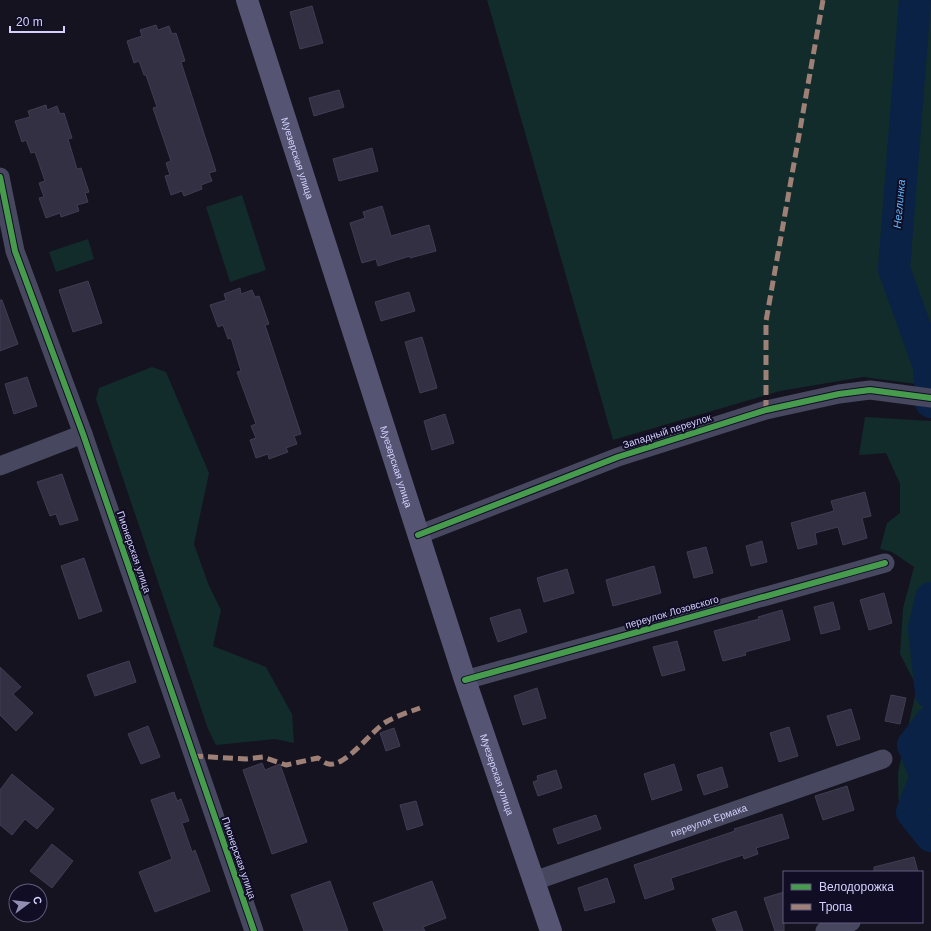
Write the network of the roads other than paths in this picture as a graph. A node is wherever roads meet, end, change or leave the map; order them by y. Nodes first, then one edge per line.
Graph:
1 (247, 0) edge
2 (0, 177) edge
3 (8, 246) edge
4 (931, 398) edge
5 (83, 434) junction
6 (0, 466) edge
7 (418, 535) junction
8 (885, 563) dead end
9 (465, 680) junction
10 (883, 759) dead end
11 (534, 881) junction
12 (848, 923) edge
13 (254, 931) edge
14 (551, 931) edge
15 (825, 931) edge

1 - 7 main road, Муезерская улица
2 - 3 street, Пионерская улица
3 - 5 street, Пионерская улица
4 - 7 street, Западный переулок
5 - 6 street
5 - 13 street, Пионерская улица
7 - 9 main road, Муезерская улица
8 - 9 street, переулок Лозовского
9 - 11 main road, Муезерская улица
10 - 11 street, переулок Ермака
11 - 14 main road, Муезерская улица
12 - 15 street

